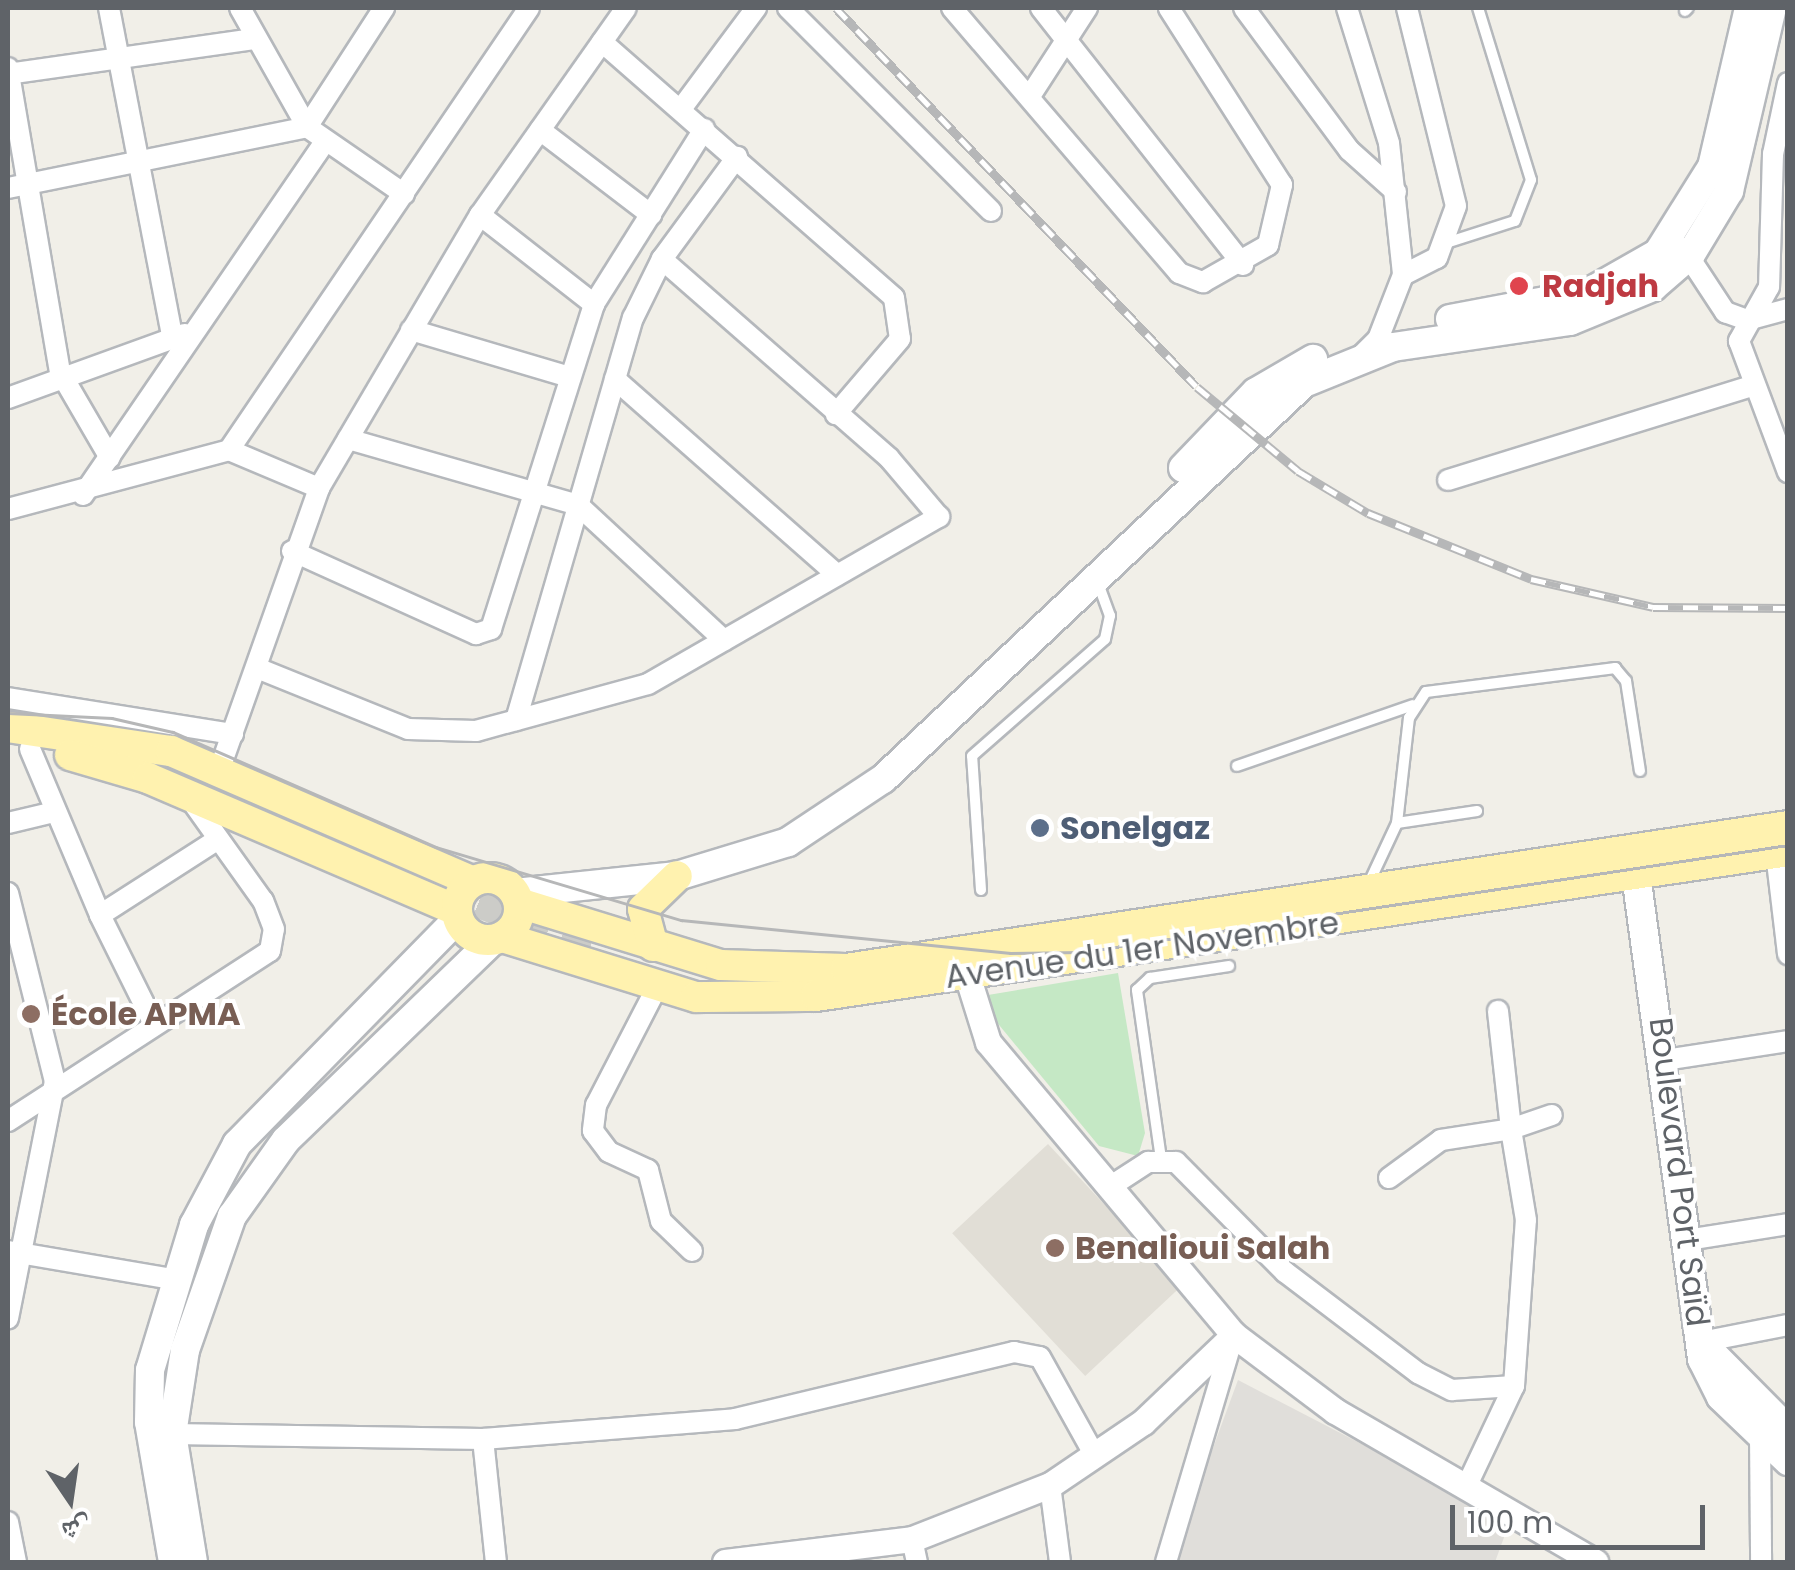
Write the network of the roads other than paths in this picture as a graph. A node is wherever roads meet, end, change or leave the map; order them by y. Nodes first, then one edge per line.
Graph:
1 (109, 8) edge
2 (240, 8) edge
3 (384, 8) edge
4 (529, 8) edge
5 (626, 8) edge
6 (756, 8) edge
7 (788, 8) edge
8 (952, 8) edge
9 (1041, 8) edge
10 (1086, 8) edge
11 (1169, 8) edge
12 (1244, 8) edge
13 (1346, 8) edge
14 (1407, 8) edge
15 (1478, 8) edge
16 (1749, 8) edge
17 (1772, 8) edge
18 (255, 38) junction
19 (602, 42) junction
20 (1062, 44) junction
21 (119, 60) junction
22 (8, 72) edge
23 (1788, 84) edge
24 (1030, 96) junction
25 (681, 109) junction
26 (306, 127) junction
27 (704, 129) junction
28 (540, 130) junction
29 (323, 144) junction
30 (737, 157) junction
31 (143, 161) junction
32 (17, 186) edge
33 (1396, 192) junction
34 (404, 194) junction
35 (990, 211) dead end
36 (480, 215) junction
37 (651, 215) junction
38 (1446, 243) junction
39 (1681, 246) junction
40 (662, 258) junction
41 (1244, 265) junction
42 (1403, 274) junction
43 (594, 304) junction
44 (1788, 309) edge
45 (1747, 320) junction
46 (411, 330) junction
47 (1381, 332) junction
48 (183, 335) junction
49 (1359, 359) junction
50 (60, 372) junction
51 (566, 376) junction
52 (615, 379) junction
53 (1749, 387) junction
54 (8, 398) edge
55 (836, 414) junction
56 (348, 439) junction
57 (229, 450) junction
58 (110, 458) junction
59 (1788, 472) edge
60 (1448, 480) dead end
61 (534, 486) junction
62 (319, 488) junction
63 (83, 494) junction
64 (578, 505) junction
65 (8, 510) edge
66 (292, 550) junction
67 (838, 575) junction
68 (1096, 577) junction
69 (724, 640) junction
70 (257, 668) junction
71 (8, 698) edge
72 (1412, 705) junction
73 (516, 720) junction
74 (8, 727) edge
75 (233, 734) junction
76 (19, 748) edge
77 (111, 755) junction
78 (1237, 766) dead end
79 (220, 768) junction
80 (1640, 772) dead end
81 (188, 796) junction
82 (1477, 811) dead end
83 (54, 812) junction
84 (8, 823) edge
85 (1396, 823) junction
86 (217, 840) junction
87 (1784, 844) edge
88 (1635, 864) junction
89 (676, 876) junction
90 (502, 889) junction
91 (981, 890) dead end
92 (1365, 890) junction
93 (8, 893) edge
94 (457, 914) junction
95 (100, 915) junction
96 (497, 938) junction
97 (653, 946) junction
98 (1788, 954) edge
99 (17, 964) edge
100 (962, 966) junction
101 (1228, 966) dead end
102 (846, 968) junction
103 (656, 988) junction
104 (768, 997) junction
105 (1498, 1011) dead end
106 (154, 1024) junction
107 (1788, 1041) edge
108 (1664, 1060) junction
109 (54, 1098) junction
110 (1552, 1115) dead end
111 (8, 1121) edge
112 (1511, 1129) junction
113 (1160, 1159) junction
114 (1389, 1178) dead end
115 (1108, 1188) junction
116 (1788, 1224) edge
117 (1687, 1240) junction
118 (17, 1250) edge
119 (692, 1251) dead end
120 (172, 1280) junction
121 (8, 1318) edge
122 (1788, 1325) edge
123 (1234, 1335) junction
124 (1701, 1342) junction
125 (1514, 1386) junction
126 (1774, 1432) edge
127 (172, 1434) junction
128 (483, 1439) junction
129 (1094, 1454) junction
130 (1788, 1461) edge
131 (1469, 1482) junction
132 (1050, 1485) junction
133 (8, 1522) edge
134 (914, 1551) edge
135 (776, 1560) edge
136 (16, 1562) edge
137 (172, 1562) edge
138 (193, 1562) edge
139 (496, 1562) edge
140 (725, 1562) edge
141 (1060, 1562) edge
142 (1166, 1562) edge
143 (1596, 1562) edge
144 (1761, 1562) edge

1 - 21 street
2 - 18 street
3 - 26 street
4 - 34 street
5 - 19 street
6 - 25 street
7 - 35 street
8 - 24 street
9 - 20 street
10 - 20 street
11 - 41 street
12 - 33 street
13 - 33 street
14 - 38 street
15 - 38 lane
16 - 39 main road
17 - 39 main road
18 - 21 street
18 - 26 street
19 - 25 street
19 - 28 street
20 - 24 street
20 - 41 street
21 - 22 street
21 - 31 street
22 - 32 street
23 - 45 street
24 - 41 street
25 - 27 street
26 - 29 street
26 - 31 street
27 - 30 street
27 - 37 street
28 - 36 street
28 - 37 street
29 - 34 street
29 - 48 street
30 - 40 street
30 - 55 street
31 - 32 street
31 - 48 street
32 - 50 street
33 - 42 street
34 - 57 street
36 - 43 street
36 - 46 street
37 - 43 street
38 - 42 street
39 - 45 street
39 - 47 main road
39 - 49 main road
40 - 52 street
40 - 55 street
42 - 47 street
43 - 51 street
44 - 45 street
45 - 53 street
46 - 51 street
46 - 56 street
47 - 49 street
47 - 90 main road
48 - 50 street
48 - 58 street
49 - 68 main road
50 - 54 street
50 - 58 street
51 - 61 street
52 - 64 street
52 - 67 street
53 - 59 street
53 - 60 street
55 - 67 street
56 - 61 street
56 - 62 street
57 - 62 street
57 - 63 street
58 - 63 street
61 - 64 street
61 - 66 street
62 - 66 street
63 - 65 street
64 - 69 street
64 - 73 street
66 - 70 street
67 - 69 street
68 - 89 main road
68 - 91 lane
69 - 73 street
70 - 73 street
70 - 75 street
71 - 75 street
72 - 78 lane
72 - 80 lane
72 - 85 lane
74 - 77 main road
75 - 79 street
76 - 77 main road
76 - 83 street
77 - 77 main road
77 - 79 main road, Avenue du 1er Novembre
77 - 81 main road, Avenue du 1er Novembre
79 - 90 main road, Avenue du 1er Novembre
81 - 86 street
81 - 94 main road, Avenue du 1er Novembre
82 - 85 lane
83 - 84 street
83 - 95 street
85 - 92 lane
86 - 95 street
86 - 106 street
87 - 88 main road, Avenue du 1er Novembre
87 - 98 street
88 - 92 main road, Avenue du 1er Novembre
88 - 100 main road, Avenue du 1er Novembre
88 - 108 main road, Boulevard Port Saïd
89 - 90 main road
89 - 97 main road
90 - 94 main road
90 - 96 main road
90 - 97 main road, Avenue du 1er Novembre
92 - 100 main road, Avenue du 1er Novembre
93 - 99 street
94 - 96 main road, Avenue du 1er Novembre
94 - 120 main road
95 - 106 street
96 - 103 main road, Avenue du 1er Novembre
96 - 127 main road
97 - 102 main road, Avenue du 1er Novembre
99 - 109 street
100 - 102 main road, Avenue du 1er Novembre
100 - 104 main road, Avenue du 1er Novembre
100 - 115 street
101 - 113 lane
102 - 104 main road
103 - 104 main road, Avenue du 1er Novembre
103 - 119 street
105 - 112 street
106 - 109 street
107 - 108 street
108 - 117 main road, Boulevard Port Saïd
109 - 111 street
109 - 118 street
110 - 112 street
112 - 114 street
112 - 125 street
113 - 115 street
113 - 125 street
115 - 123 street
116 - 117 street
117 - 124 main road, Boulevard Port Saïd
118 - 120 street
118 - 121 street
120 - 137 main road
122 - 124 street
123 - 129 street
123 - 131 street
123 - 142 street
124 - 126 main road, Boulevard Port Saïd
125 - 131 street
126 - 130 main road, Boulevard Port Saïd
126 - 144 street
127 - 128 street
127 - 138 main road
128 - 129 street
128 - 139 street
129 - 132 street
131 - 143 street
132 - 134 street
132 - 141 street
133 - 136 street
134 - 135 street
135 - 140 street

